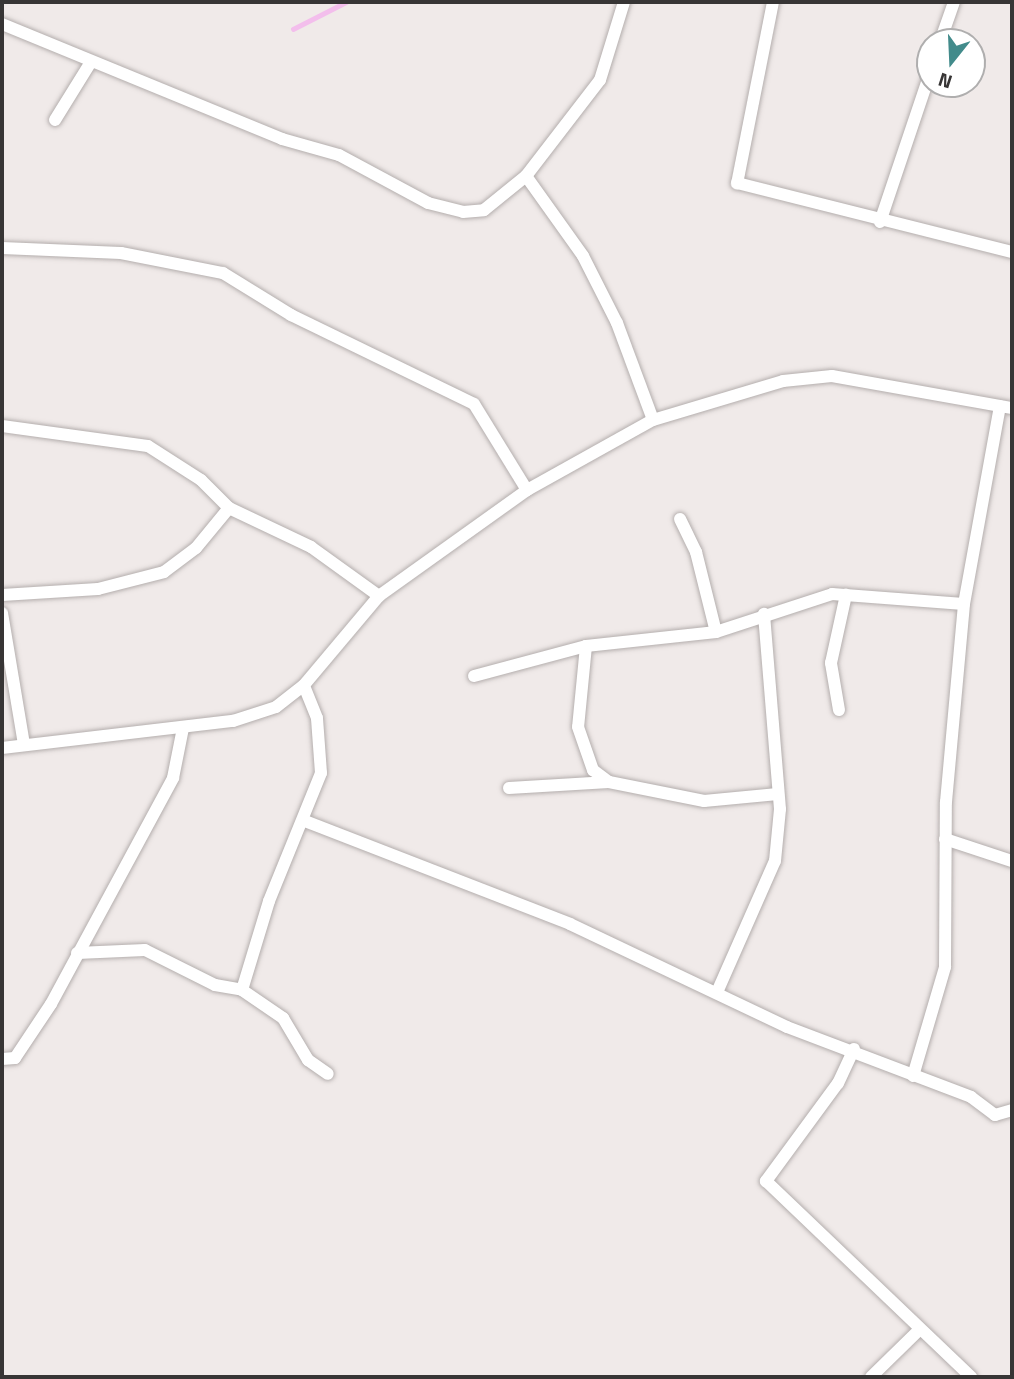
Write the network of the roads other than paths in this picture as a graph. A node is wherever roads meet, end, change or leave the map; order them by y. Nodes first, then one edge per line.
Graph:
1 (624, 2) edge
2 (773, 2) edge
3 (954, 2) edge
4 (2, 24) edge
5 (945, 28) edge
6 (91, 62) junction
7 (922, 98) edge
8 (55, 120) dead end
9 (526, 176) junction
10 (880, 222) junction
11 (2, 248) edge
12 (1012, 252) edge
13 (1006, 407) edge
14 (653, 420) junction
15 (2, 426) edge
16 (527, 489) junction
17 (229, 508) junction
18 (680, 519) dead end
19 (2, 595) edge
20 (846, 595) junction
21 (379, 596) junction
22 (964, 604) junction
23 (2, 613) edge
24 (764, 614) junction
25 (716, 632) junction
26 (586, 646) junction
27 (474, 676) dead end
28 (304, 685) junction
29 (839, 710) dead end
30 (183, 728) junction
31 (24, 744) junction
32 (2, 748) edge
33 (609, 782) junction
34 (509, 788) dead end
35 (778, 794) junction
36 (305, 821) junction
37 (944, 839) junction
38 (1012, 861) edge
39 (77, 953) junction
40 (718, 989) junction
41 (242, 990) junction
42 (854, 1049) junction
43 (2, 1059) edge
44 (328, 1074) dead end
45 (912, 1076) junction
46 (1012, 1110) edge
47 (917, 1332) junction
48 (871, 1377) edge
49 (971, 1377) edge

1 - 9 street
2 - 10 street
3 - 5 street
4 - 6 street
6 - 8 street
6 - 9 street
7 - 10 street
9 - 14 street
10 - 12 street
11 - 16 street
13 - 14 street
13 - 22 street
14 - 16 street
15 - 17 street
16 - 21 street
17 - 19 street
17 - 21 street
18 - 25 street
20 - 22 street
20 - 24 street
20 - 29 street
21 - 28 street
22 - 37 street
23 - 31 street
24 - 25 street
24 - 35 street
25 - 26 street
26 - 27 street
26 - 33 street
28 - 30 street
28 - 36 street
30 - 31 street
30 - 39 street
31 - 32 street
33 - 34 street
33 - 35 street
35 - 40 street
36 - 40 street
36 - 41 street
37 - 38 street
37 - 45 street
39 - 41 street
39 - 43 street
40 - 42 street
41 - 44 street
42 - 45 street
42 - 47 street
45 - 46 street
47 - 48 street
47 - 49 street

